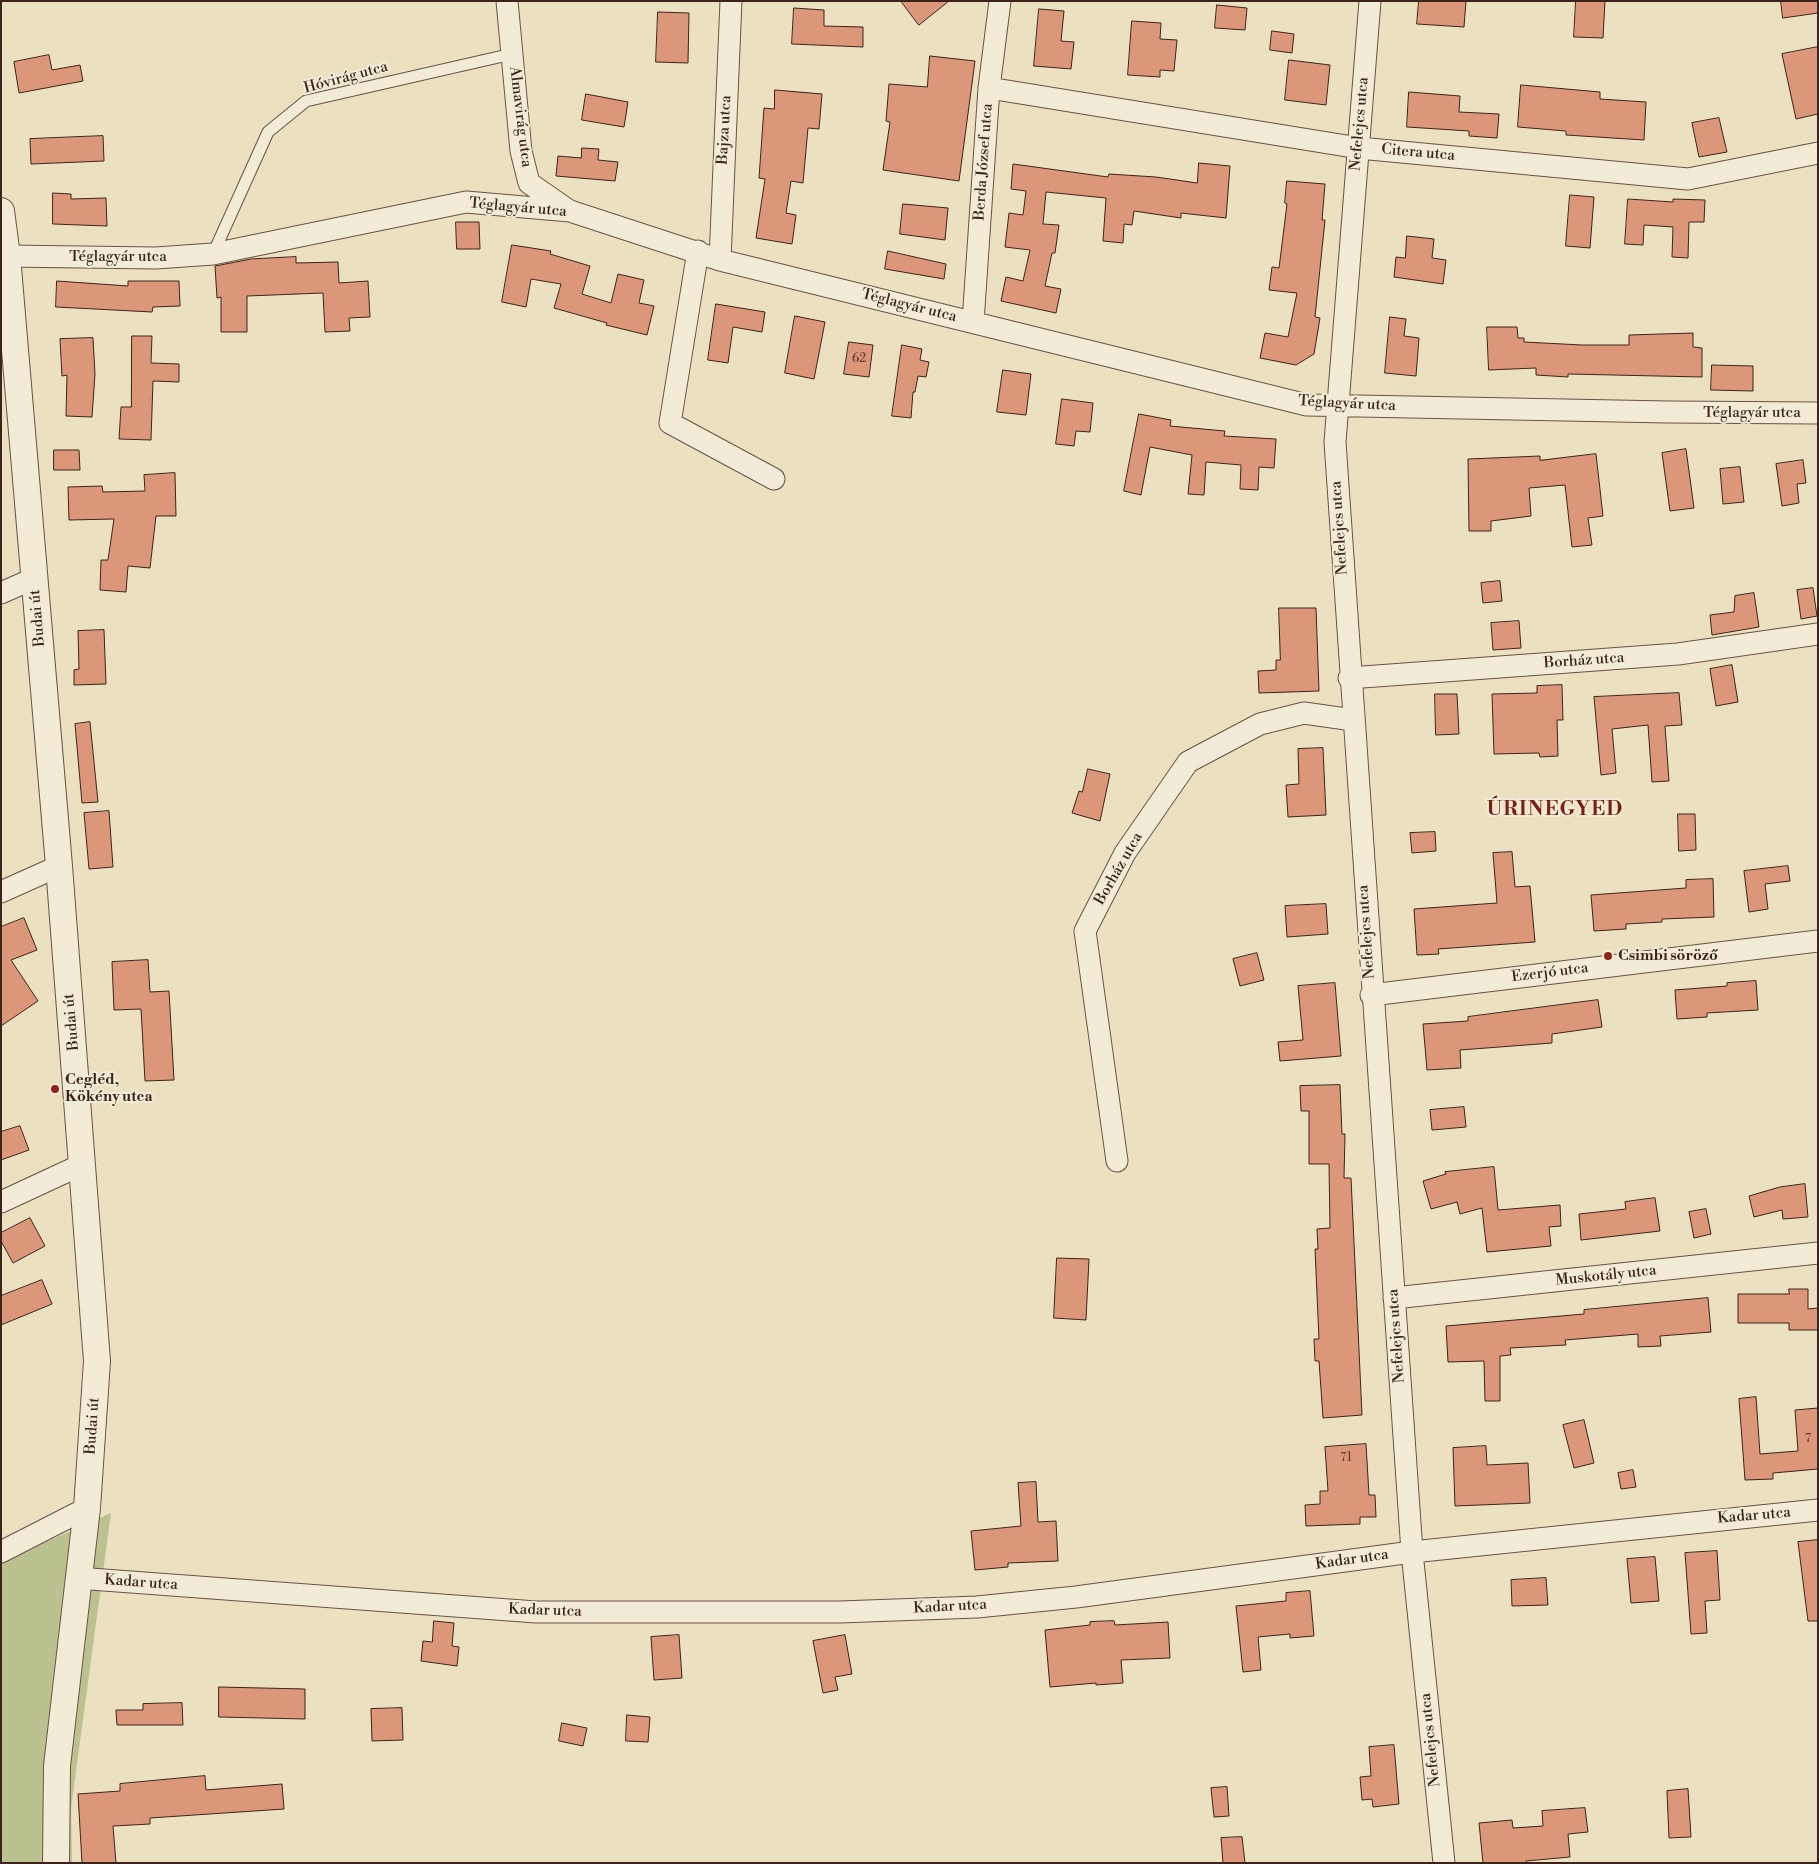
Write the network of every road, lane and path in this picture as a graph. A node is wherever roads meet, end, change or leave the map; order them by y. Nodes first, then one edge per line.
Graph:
1 (507, 1) edge
2 (731, 1) edge
3 (1000, 1) edge
4 (1370, 1) edge
5 (512, 54) junction
6 (989, 88) junction
7 (1358, 148) junction
8 (1818, 153) edge
9 (1, 211) edge
10 (570, 211) junction
11 (698, 251) junction
12 (213, 254) junction
13 (720, 260) junction
14 (6, 272) edge
15 (973, 322) junction
16 (1338, 405) junction
17 (1818, 413) edge
18 (774, 479) dead end
19 (35, 578) junction
20 (1, 593) edge
21 (1818, 634) edge
22 (1350, 678) junction
23 (1353, 720) junction
24 (59, 866) junction
25 (1, 892) edge
26 (1818, 941) edge
27 (1371, 995) junction
28 (1117, 1161) dead end
29 (83, 1164) junction
30 (1, 1202) edge
31 (1818, 1253) edge
32 (1394, 1298) junction
33 (87, 1508) junction
34 (1818, 1510) edge
35 (1, 1552) edge
36 (1412, 1552) junction
37 (77, 1578) junction
38 (56, 1863) edge
39 (1444, 1863) edge

1 - 5 street, Almavirág utca
2 - 13 street, Bajza utca
3 - 6 street, Berda József utca
4 - 7 street, Nefelejcs utca
5 - 10 street, Almavirág utca
5 - 12 lane, Hóvirág utca
6 - 7 street, Citera utca
6 - 15 street, Berda József utca
7 - 8 street, Citera utca
7 - 16 street, Nefelejcs utca
9 - 14 street, Budai út
10 - 11 street, Téglagyár utca
10 - 12 street, Téglagyár utca
11 - 13 street, Téglagyár utca
11 - 18 street
12 - 14 street, Téglagyár utca
13 - 15 street, Téglagyár utca
14 - 19 street, Budai út
15 - 16 street, Téglagyár utca
16 - 17 street, Téglagyár utca
16 - 22 street, Nefelejcs utca
19 - 20 street
19 - 24 street, Budai út
21 - 22 street, Borház utca
22 - 23 street, Nefelejcs utca
23 - 27 street, Nefelejcs utca
23 - 28 street, Borház utca
24 - 25 street
24 - 29 street, Budai út
26 - 27 street, Ezerjó utca
27 - 32 street, Nefelejcs utca
29 - 30 street
29 - 33 street, Budai út
31 - 32 street, Muskotály utca
32 - 36 street, Nefelejcs utca
33 - 35 street
33 - 37 street, Budai út
34 - 36 street, Kadar utca
36 - 37 street, Kadar utca
36 - 39 street, Nefelejcs utca
37 - 38 street, Budai út

